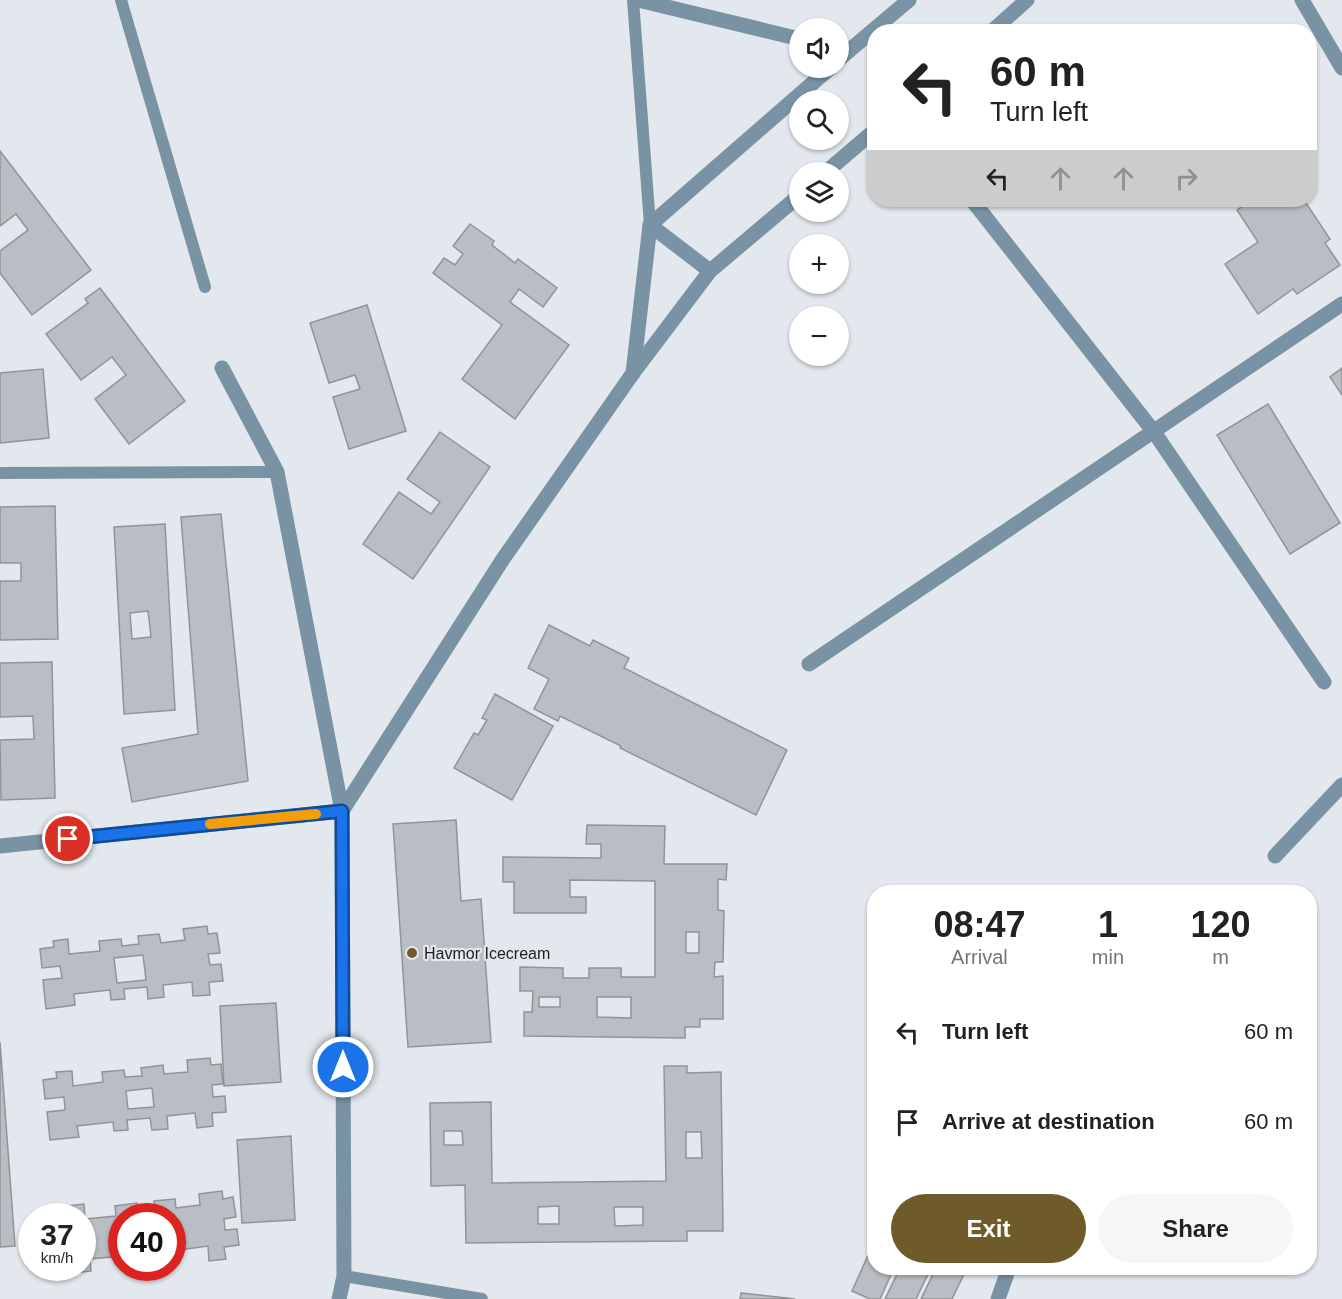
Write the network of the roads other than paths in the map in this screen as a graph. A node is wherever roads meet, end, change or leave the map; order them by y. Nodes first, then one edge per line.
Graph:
1 (121, 0) edge
2 (633, 0) edge
3 (638, 0) edge
4 (909, 0) edge
5 (1027, 0) edge
6 (1302, 0) edge
7 (879, 24) edge
8 (1000, 24) edge
9 (1316, 24) edge
10 (1317, 26) edge
11 (867, 33) edge
12 (789, 36) edge
13 (849, 47) edge
14 (1342, 68) edge
15 (819, 78) edge
16 (867, 137) edge
17 (838, 162) edge
18 (789, 204) edge
19 (977, 207) edge
20 (650, 225) junction
21 (710, 271) junction
22 (205, 287) dead end
23 (1342, 304) edge
24 (222, 368) dead end
25 (633, 373) junction
26 (1154, 432) junction
27 (277, 472) junction
28 (0, 473) edge
29 (809, 664) dead end
30 (1324, 682) dead end
31 (1342, 785) edge
32 (342, 811) junction
33 (0, 846) edge
34 (1275, 856) dead end
35 (1007, 1275) edge
36 (344, 1276) junction
37 (339, 1299) edge
38 (482, 1299) edge
39 (998, 1299) edge

1 - 22 lane
2 - 20 lane
3 - 12 street
4 - 7 street
5 - 8 street
6 - 9 street
10 - 14 street
11 - 13 street
15 - 20 street
16 - 17 street
18 - 21 street
19 - 26 street
20 - 21 street
20 - 25 street
21 - 25 street
23 - 26 street
24 - 27 street
25 - 32 street
26 - 29 street
26 - 30 street
27 - 28 lane
27 - 32 street
31 - 34 street
32 - 33 street
32 - 36 street
35 - 39 street
36 - 37 street
36 - 38 lane

